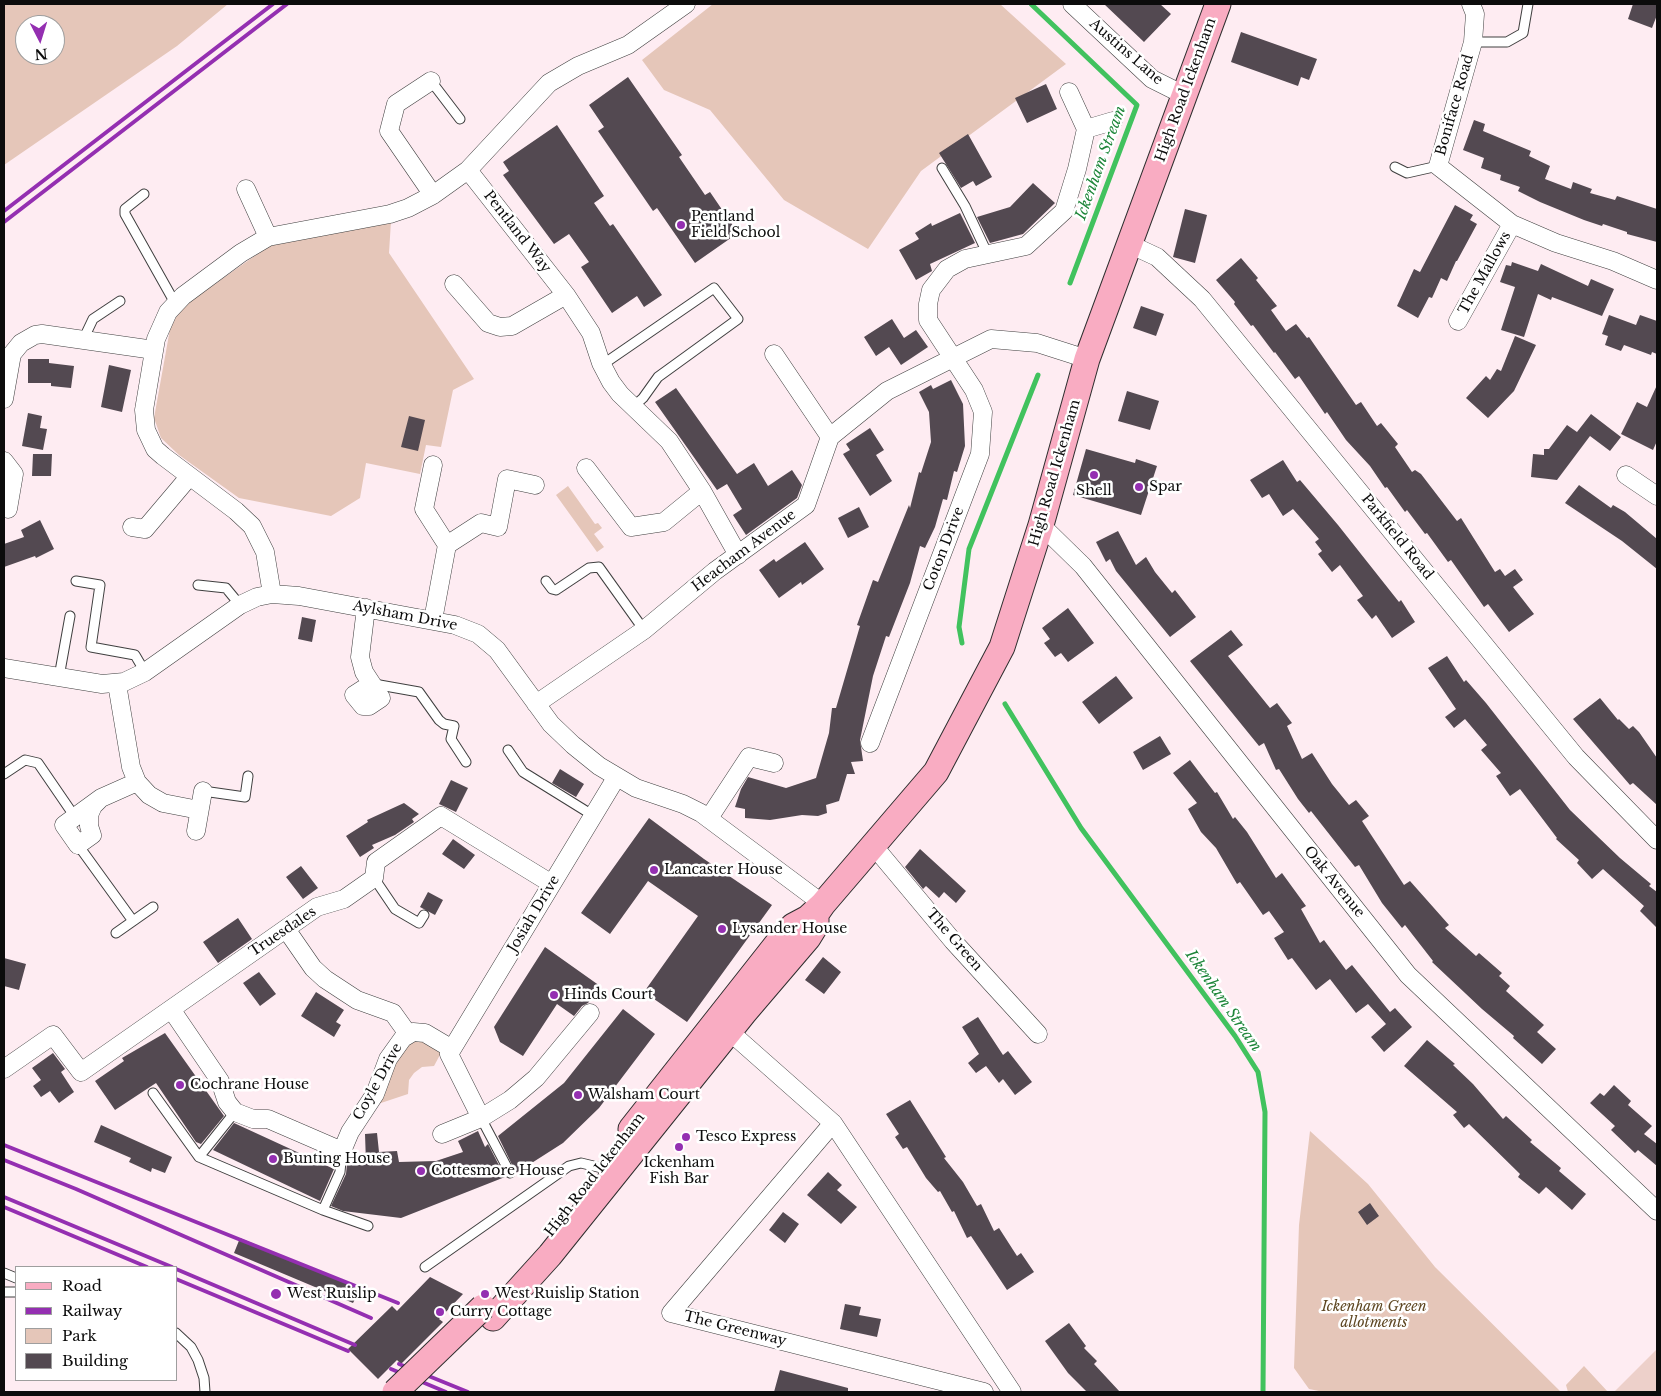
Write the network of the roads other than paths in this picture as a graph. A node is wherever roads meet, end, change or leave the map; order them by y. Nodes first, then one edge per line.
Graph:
1 (686, 4) edge
2 (1072, 4) edge
3 (1218, 4) edge
4 (1471, 4) edge
5 (1528, 4) edge
6 (664, 10) edge
7 (1473, 42) junction
8 (430, 81) joint
9 (1069, 92) dead end
10 (1184, 95) junction
11 (460, 119) dead end
12 (1113, 121) dead end
13 (1086, 129) junction
14 (1395, 166) dead end
15 (1438, 166) junction
16 (942, 168) dead end
17 (468, 170) junction
18 (246, 189) dead end
19 (144, 194) dead end
20 (434, 195) junction
21 (1512, 224) junction
22 (268, 237) junction
23 (1129, 244) junction
24 (988, 255) junction
25 (1657, 280) edge
26 (454, 284) dead end
27 (566, 295) junction
28 (120, 301) dead end
29 (175, 303) junction
30 (1458, 321) dead end
31 (83, 340) junction
32 (154, 350) junction
33 (774, 354) dead end
34 (952, 357) junction
35 (1087, 359) junction
36 (602, 365) junction
37 (4, 399) edge
38 (634, 406) junction
39 (830, 437) junction
40 (4, 461) edge
41 (433, 465) dead end
42 (586, 468) dead end
43 (1626, 475) dead end
44 (189, 477) junction
45 (536, 485) dead end
46 (702, 491) junction
47 (1657, 496) edge
48 (8, 509) dead end
49 (1041, 525) junction
50 (132, 527) dead end
51 (448, 545) junction
52 (738, 555) junction
53 (76, 581) dead end
54 (546, 581) dead end
55 (198, 585) dead end
56 (272, 594) junction
57 (240, 605) junction
58 (366, 608) junction
59 (70, 616) dead end
60 (433, 620) junction
61 (644, 630) junction
62 (4, 668) edge
63 (145, 672) junction
64 (59, 677) junction
65 (117, 684) junction
66 (371, 684) joint
67 (536, 704) junction
68 (870, 743) dead end
69 (508, 750) dead end
70 (466, 762) dead end
71 (774, 763) dead end
72 (4, 774) edge
73 (248, 776) dead end
74 (616, 778) junction
75 (137, 782) junction
76 (203, 790) joint
77 (102, 798) junction
78 (199, 810) junction
79 (594, 816) junction
80 (75, 817) junction
81 (709, 818) junction
82 (196, 831) dead end
83 (1657, 840) edge
84 (872, 844) junction
85 (78, 845) junction
86 (374, 878) junction
87 (552, 884) junction
88 (823, 904) junction
89 (153, 908) dead end
90 (424, 915) dead end
91 (133, 921) junction
92 (286, 929) junction
93 (116, 933) dead end
94 (171, 1009) junction
95 (590, 1013) dead end
96 (723, 1026) junction
97 (408, 1034) junction
98 (1038, 1034) dead end
99 (452, 1049) junction
100 (4, 1069) edge
101 (152, 1094) dead end
102 (235, 1112) junction
103 (481, 1118) junction
104 (833, 1123) junction
105 (442, 1134) dead end
106 (342, 1151) junction
107 (199, 1157) junction
108 (602, 1168) junction
109 (510, 1172) dead end
110 (323, 1210) junction
111 (1657, 1211) edge
112 (368, 1226) dead end
113 (426, 1268) dead end
114 (488, 1313) junction
115 (178, 1335) edge
116 (205, 1392) edge
117 (395, 1392) edge
118 (419, 1392) edge
119 (984, 1392) edge
120 (1012, 1392) edge

1 - 6 street
2 - 10 street, Austins Lane
3 - 10 main road, High Road Ickenham
4 - 7 street, Boniface Road
5 - 7 lane
6 - 17 street
7 - 15 street, Boniface Road
8 - 11 lane
8 - 20 street
9 - 13 street
10 - 23 main road, High Road Ickenham
12 - 13 street
13 - 24 street, Coton Drive
14 - 15 lane
15 - 21 street, Boniface Road
16 - 24 lane
17 - 20 street
17 - 27 street, Pentland Way
18 - 22 street
19 - 29 lane
20 - 22 street
21 - 25 street, Boniface Road
21 - 30 street, The Mallows
22 - 29 street
23 - 35 main road, High Road Ickenham
23 - 83 street, Parkfield Road
24 - 34 street, Coton Drive
26 - 27 street
27 - 36 street, Pentland Way
28 - 31 lane
29 - 32 street
31 - 32 street
31 - 37 street
32 - 44 street
33 - 39 street
34 - 35 street
34 - 39 street
34 - 68 street, Coton Drive
35 - 49 main road, High Road Ickenham
36 - 38 street, Pentland Way
36 - 38 lane
38 - 46 street, Pentland Way
39 - 52 street, Heacham Avenue
40 - 48 street
41 - 51 street
42 - 46 street
43 - 47 street
44 - 50 street
44 - 56 street
45 - 51 street
46 - 52 street, Pentland Way
49 - 84 main road, High Road Ickenham
49 - 111 street, Oak Avenue
51 - 60 street
52 - 61 street, Heacham Avenue
53 - 63 lane
54 - 61 lane
55 - 57 lane
56 - 57 street, Aylsham Drive
56 - 58 street, Aylsham Drive
57 - 63 street, Aylsham Drive
58 - 60 street, Aylsham Drive
58 - 66 street
59 - 64 lane
60 - 67 street, Aylsham Drive
61 - 67 street, Heacham Avenue
62 - 64 street, Aylsham Drive
63 - 65 street, Aylsham Drive
64 - 65 street, Aylsham Drive
65 - 75 street
66 - 70 lane
67 - 74 street, Aylsham Drive
69 - 79 lane
71 - 81 street
72 - 80 lane
73 - 76 lane
74 - 79 street, Josiah Drive
74 - 81 street, Aylsham Drive
75 - 77 street
75 - 78 street
76 - 78 street
77 - 80 street
77 - 85 street
78 - 82 street
79 - 87 street, Josiah Drive
80 - 85 street
81 - 88 street, Aylsham Drive
84 - 88 main road, High Road Ickenham
84 - 98 street, The Green
85 - 91 lane
86 - 87 street
86 - 90 lane
86 - 92 street, Truesdales
87 - 99 street, Josiah Drive
88 - 96 main road, High Road Ickenham
89 - 91 lane
91 - 93 lane
92 - 94 street, Truesdales
92 - 97 street
94 - 100 street, Truesdales
94 - 102 street
95 - 103 street
96 - 104 street
96 - 108 main road, High Road Ickenham
96 - 114 main road, High Road Ickenham
97 - 99 street, Coyle Drive
97 - 106 street, Coyle Drive
99 - 103 street
101 - 107 lane
102 - 106 street
102 - 107 lane
103 - 105 street
103 - 109 lane
104 - 119 street, The Greenway
104 - 120 street
106 - 110 lane
107 - 110 lane
108 - 113 lane
108 - 114 main road, High Road Ickenham
110 - 112 lane
114 - 117 main road, High Road Ickenham, bridge
114 - 118 main road, High Road Ickenham
115 - 116 lane

